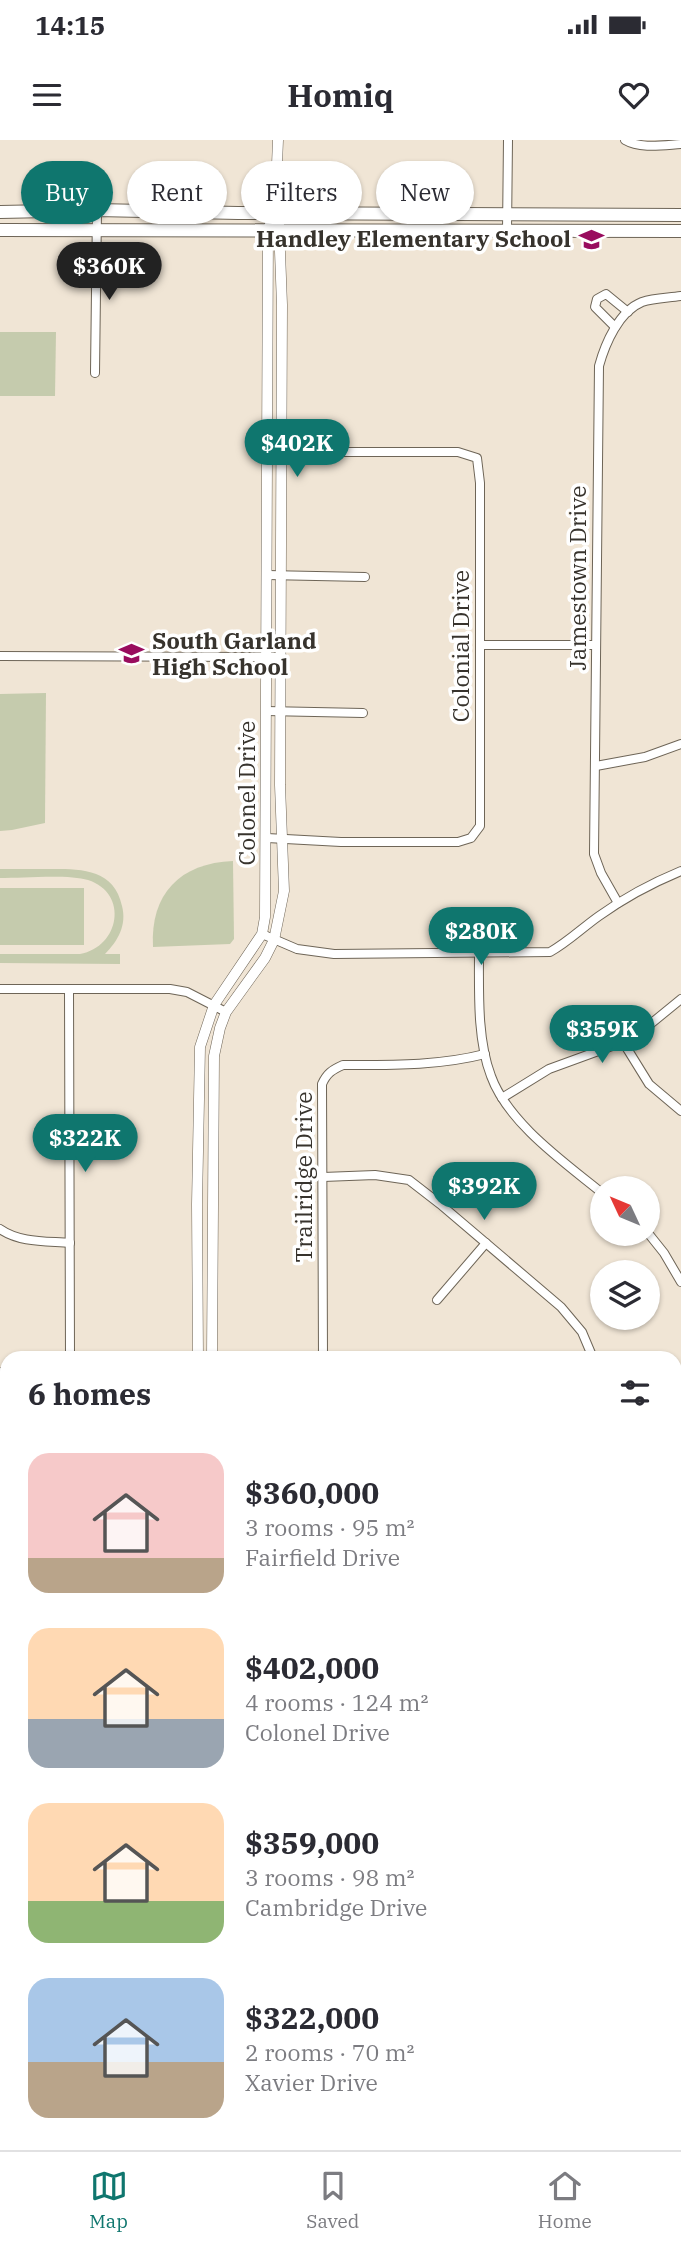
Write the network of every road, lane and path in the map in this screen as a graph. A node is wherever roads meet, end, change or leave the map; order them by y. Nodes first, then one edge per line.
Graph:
1 (278, 140) edge
2 (508, 140) edge
3 (625, 140) edge
4 (681, 145) edge
5 (277, 161) edge
6 (0, 212) edge
7 (21, 212) edge
8 (474, 214) edge
9 (507, 214) junction
10 (681, 215) edge
11 (97, 224) edge
12 (170, 224) edge
13 (274, 224) edge
14 (388, 224) edge
15 (0, 230) edge
16 (97, 230) junction
17 (170, 230) junction
18 (274, 230) junction
19 (388, 230) junction
20 (507, 231) junction
21 (681, 231) edge
22 (681, 296) edge
23 (628, 312) junction
24 (615, 327) junction
25 (95, 373) dead end
26 (281, 451) junction
27 (267, 452) junction
28 (267, 575) junction
29 (282, 575) junction
30 (365, 577) dead end
31 (480, 645) junction
32 (596, 645) junction
33 (0, 656) edge
34 (265, 657) junction
35 (282, 657) junction
36 (267, 711) junction
37 (281, 711) junction
38 (363, 713) dead end
39 (681, 744) edge
40 (596, 766) junction
41 (267, 838) junction
42 (284, 839) junction
43 (681, 871) edge
44 (618, 903) junction
45 (262, 934) junction
46 (274, 940) junction
47 (479, 953) junction
48 (0, 989) edge
49 (69, 989) junction
50 (681, 999) edge
51 (214, 1005) junction
52 (226, 1012) junction
53 (623, 1042) junction
54 (485, 1054) junction
55 (502, 1098) junction
56 (681, 1111) edge
57 (323, 1177) junction
58 (590, 1183) edge
59 (0, 1229) edge
60 (71, 1243) junction
61 (486, 1243) junction
62 (658, 1246) edge
63 (681, 1282) edge
64 (437, 1300) dead end
65 (70, 1351) edge
66 (198, 1351) edge
67 (212, 1351) edge
68 (323, 1351) edge
69 (590, 1351) edge

1 - 5 street, Colonel Drive
2 - 9 street
3 - 4 street
6 - 7 main road
8 - 9 main road
9 - 10 main road
9 - 20 street
11 - 16 street
12 - 17 main road
13 - 18 street, Colonel Drive
14 - 19 main road
15 - 16 main road
16 - 17 main road
16 - 25 street
17 - 18 main road
18 - 19 main road
18 - 26 street, Colonel Drive
18 - 27 street, Colonel Drive
19 - 20 main road
20 - 21 main road
22 - 23 street, Jamestown Drive
23 - 24 street, Jamestown Drive
23 - 24 street
24 - 32 street, Jamestown Drive
26 - 27 street, Colonial Drive
26 - 29 street, Colonel Drive
26 - 31 street, Colonial Drive
27 - 28 street, Colonel Drive
28 - 29 street
28 - 34 street, Colonel Drive
29 - 30 street
29 - 35 street, Colonel Drive
31 - 32 street
31 - 42 street, Colonial Drive
32 - 40 street, Jamestown Drive
33 - 34 street
34 - 35 street
34 - 36 street, Colonel Drive
35 - 37 street, Colonel Drive
36 - 37 street
36 - 41 street, Colonel Drive
37 - 38 street
37 - 42 street, Colonel Drive
39 - 40 street
40 - 44 street, Jamestown Drive
41 - 42 street, Colonial Drive
41 - 45 street, Colonel Drive
42 - 46 street, Colonel Drive
43 - 44 street
44 - 47 street
45 - 46 street
45 - 51 street, Colonel Drive
46 - 47 street
46 - 52 street, Colonel Drive
47 - 54 street
48 - 49 street
49 - 51 street
49 - 60 street
50 - 53 street
51 - 52 street
51 - 66 street, Colonel Drive
52 - 67 street, Colonel Drive
53 - 55 street
53 - 56 street
54 - 55 street
54 - 57 street, Trailridge Drive
55 - 58 street
57 - 61 street
57 - 68 street, Trailridge Drive
59 - 60 street
60 - 65 street
61 - 64 street
61 - 69 street
62 - 63 street

